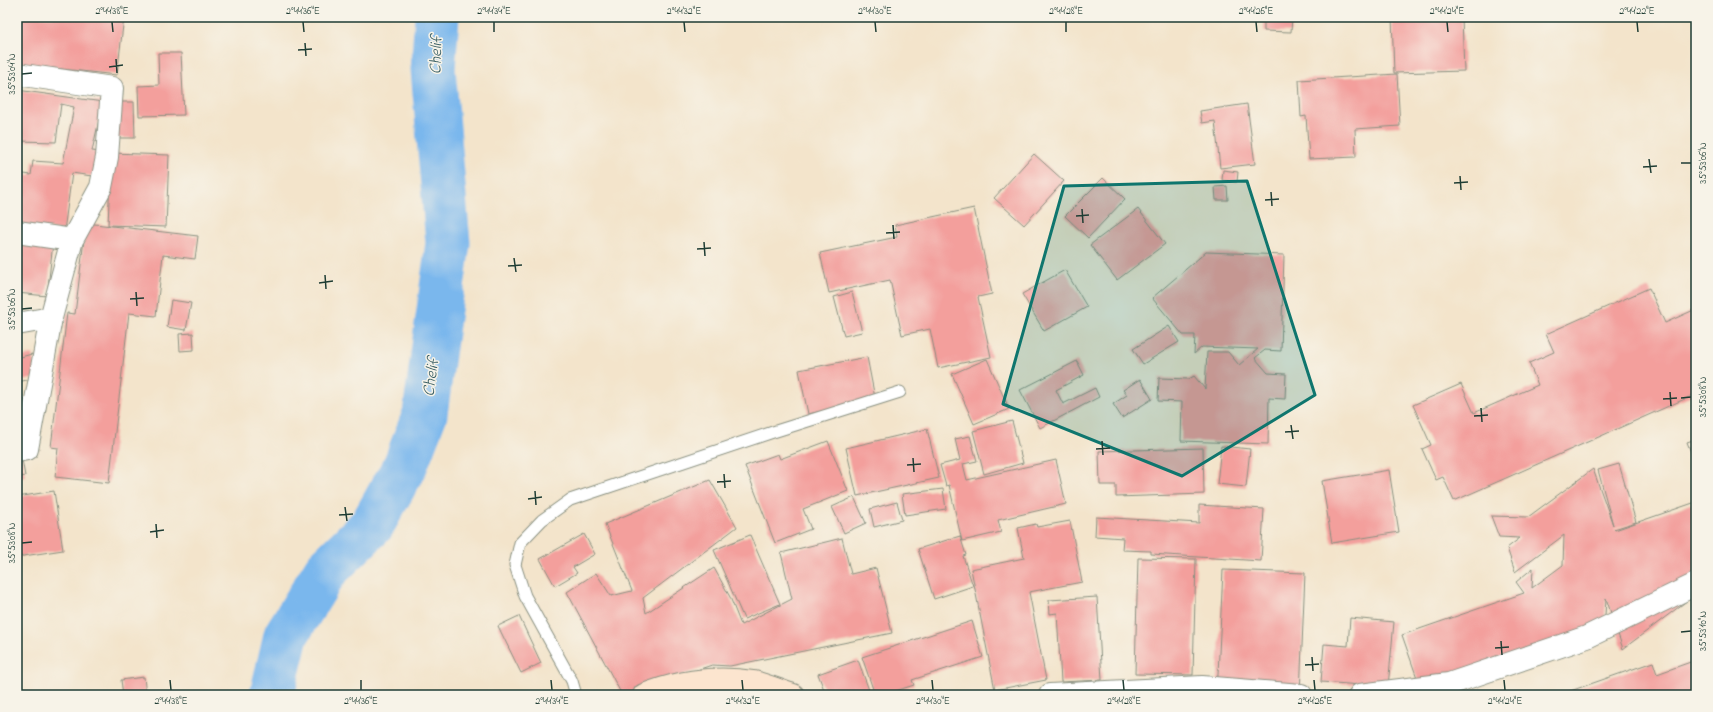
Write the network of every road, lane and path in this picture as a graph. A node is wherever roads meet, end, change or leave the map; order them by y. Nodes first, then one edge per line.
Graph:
1 (17, 74) edge
2 (17, 232) edge
3 (72, 240) junction
4 (51, 318) junction
5 (17, 324) edge
6 (900, 392) dead end
7 (17, 451) edge
8 (1696, 584) edge
9 (576, 695) edge
10 (644, 695) edge
11 (793, 695) edge
12 (1050, 695) edge
13 (1296, 695) edge
14 (1301, 695) edge
15 (1360, 695) edge

1 - 3 street
2 - 3 street
3 - 4 street
4 - 5 street
4 - 7 street
6 - 9 lane
8 - 15 street
10 - 11 street
12 - 13 street
13 - 14 street

